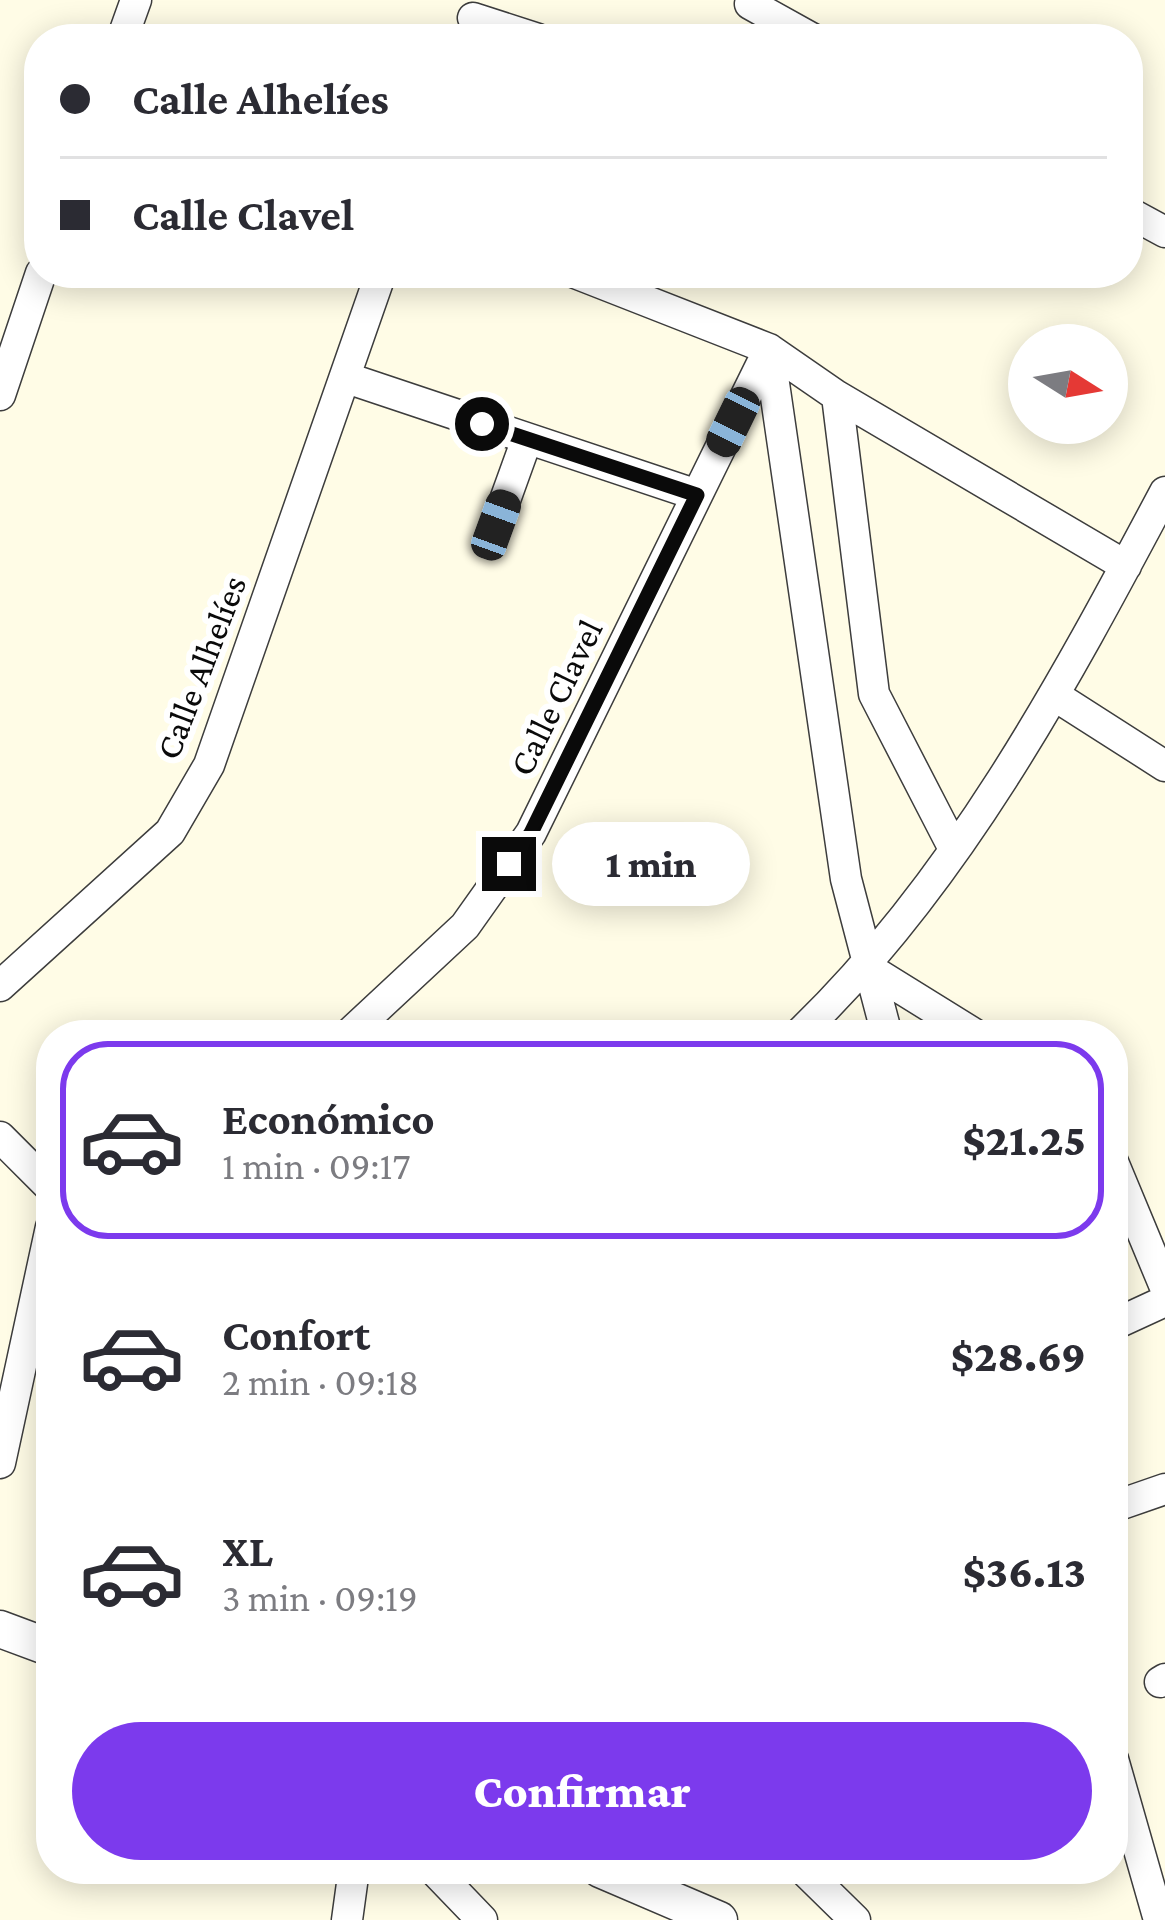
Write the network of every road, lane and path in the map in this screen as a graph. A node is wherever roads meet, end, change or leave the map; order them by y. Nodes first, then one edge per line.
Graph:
1 (750, 4) dead end
2 (786, 24) edge
3 (36, 288) edge
4 (376, 288) edge
5 (612, 288) edge
6 (769, 350) junction
7 (346, 378) junction
8 (0, 395) edge
9 (837, 396) junction
10 (527, 439) junction
11 (1165, 492) edge
12 (697, 495) junction
13 (496, 525) dead end
14 (1126, 566) junction
15 (1057, 697) junction
16 (1165, 766) edge
17 (953, 847) junction
18 (868, 968) junction
19 (0, 986) edge
20 (364, 1020) edge
21 (814, 1020) edge
22 (883, 1020) edge
23 (952, 1020) edge
24 (0, 1137) edge
25 (36, 1173) edge
26 (1128, 1198) edge
27 (36, 1287) edge
28 (1165, 1287) edge
29 (1165, 1301) edge
30 (1128, 1318) edge
31 (3, 1419) edge
32 (0, 1462) edge
33 (1165, 1489) edge
34 (1128, 1502) edge
35 (1128, 1811) edge
36 (352, 1884) edge
37 (447, 1884) edge
38 (635, 1884) edge
39 (818, 1884) edge
40 (347, 1920) edge
41 (482, 1920) edge
42 (719, 1920) edge
43 (855, 1920) edge
44 (1160, 1920) edge

1 - 2 street
3 - 8 street
4 - 7 street, Calle Alhelíes
5 - 6 street
6 - 9 street
6 - 12 street, Calle Clavel
6 - 18 street
7 - 10 street
7 - 19 street, Calle Alhelíes
9 - 14 street
9 - 17 street
10 - 12 street
10 - 13 street
11 - 14 street
12 - 20 street, Calle Clavel
14 - 15 street
15 - 16 street
15 - 17 street
17 - 18 street
18 - 21 street
18 - 22 street
18 - 23 street
24 - 25 street
26 - 28 street
27 - 31 street
29 - 30 street
31 - 32 street
33 - 34 street
35 - 44 street
36 - 40 street
37 - 41 street
38 - 42 street
39 - 43 street

